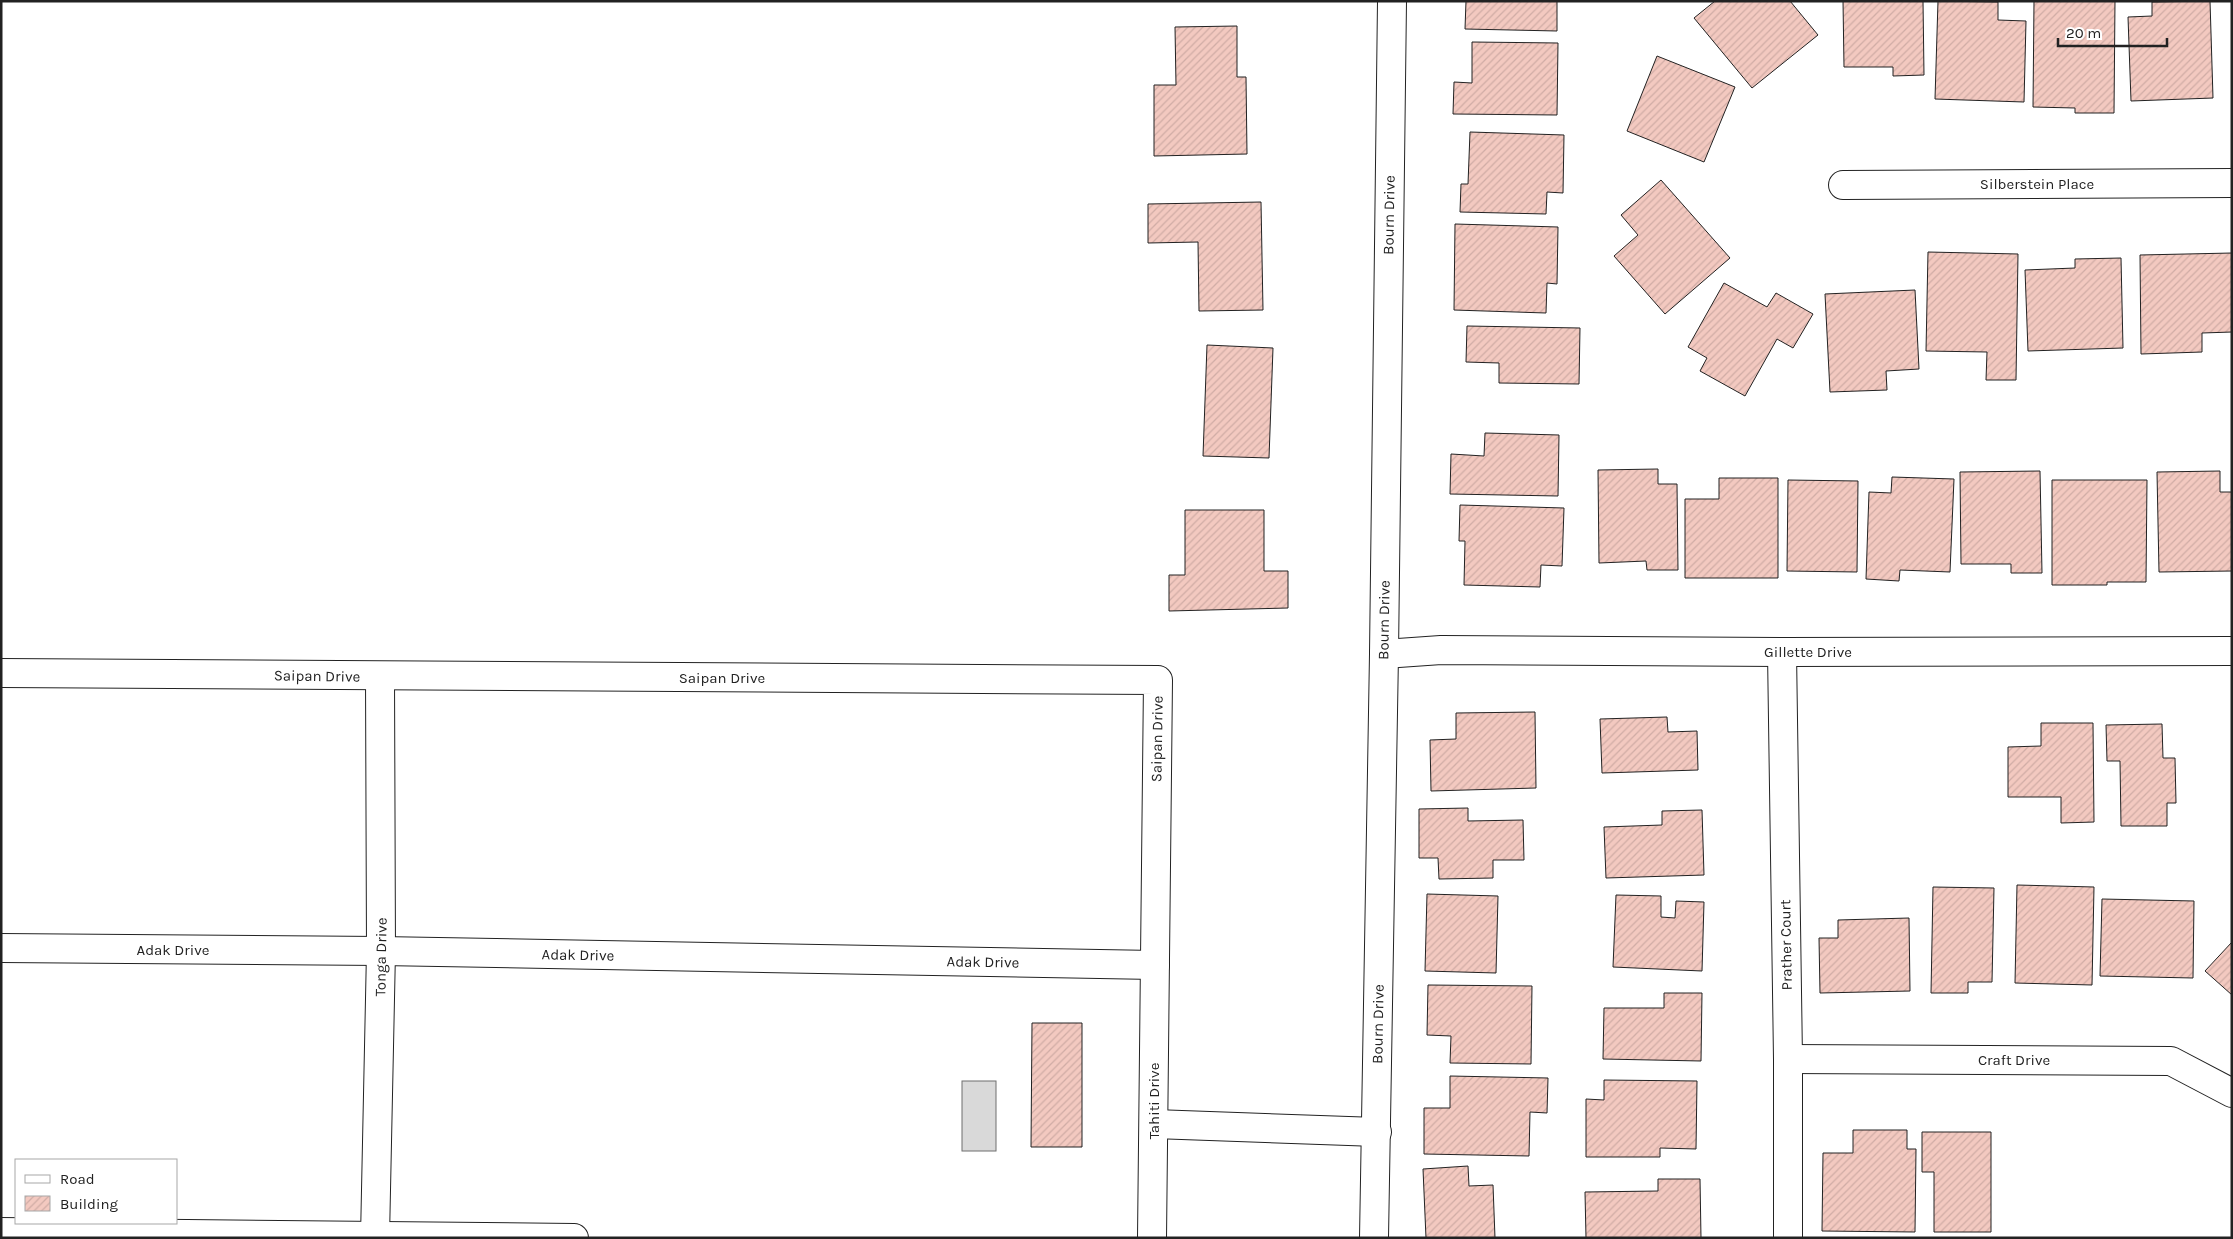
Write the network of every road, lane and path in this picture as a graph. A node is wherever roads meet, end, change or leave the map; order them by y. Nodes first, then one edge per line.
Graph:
1 (1392, 1) edge
2 (2232, 183) edge
3 (1843, 184) dead end
4 (2232, 651) edge
5 (1782, 652) junction
6 (1384, 654) junction
7 (1, 673) edge
8 (380, 676) junction
9 (1, 948) edge
10 (381, 952) junction
11 (1155, 965) junction
12 (1788, 1059) junction
13 (2232, 1093) edge
14 (1154, 1124) junction
15 (1377, 1132) junction
16 (1, 1232) edge
17 (375, 1236) edge
18 (574, 1238) edge
19 (1152, 1238) edge
20 (1374, 1238) edge
21 (1788, 1238) edge

1 - 6 street, Bourn Drive
2 - 3 street, Silberstein Place
4 - 5 street, Gillette Drive
5 - 6 street, Gillette Drive
5 - 12 street, Prather Court
6 - 15 street, Bourn Drive
7 - 8 street, Saipan Drive
8 - 10 street, Tonga Drive
8 - 11 street, Saipan Drive
9 - 10 street, Adak Drive
10 - 11 street, Adak Drive
10 - 17 street, Tonga Drive
11 - 14 street, Tahiti Drive
12 - 13 street, Craft Drive
12 - 21 street, Prather Court
14 - 15 street
14 - 19 street, Tahiti Drive
15 - 20 street, Bourn Drive
16 - 17 street
17 - 18 street

